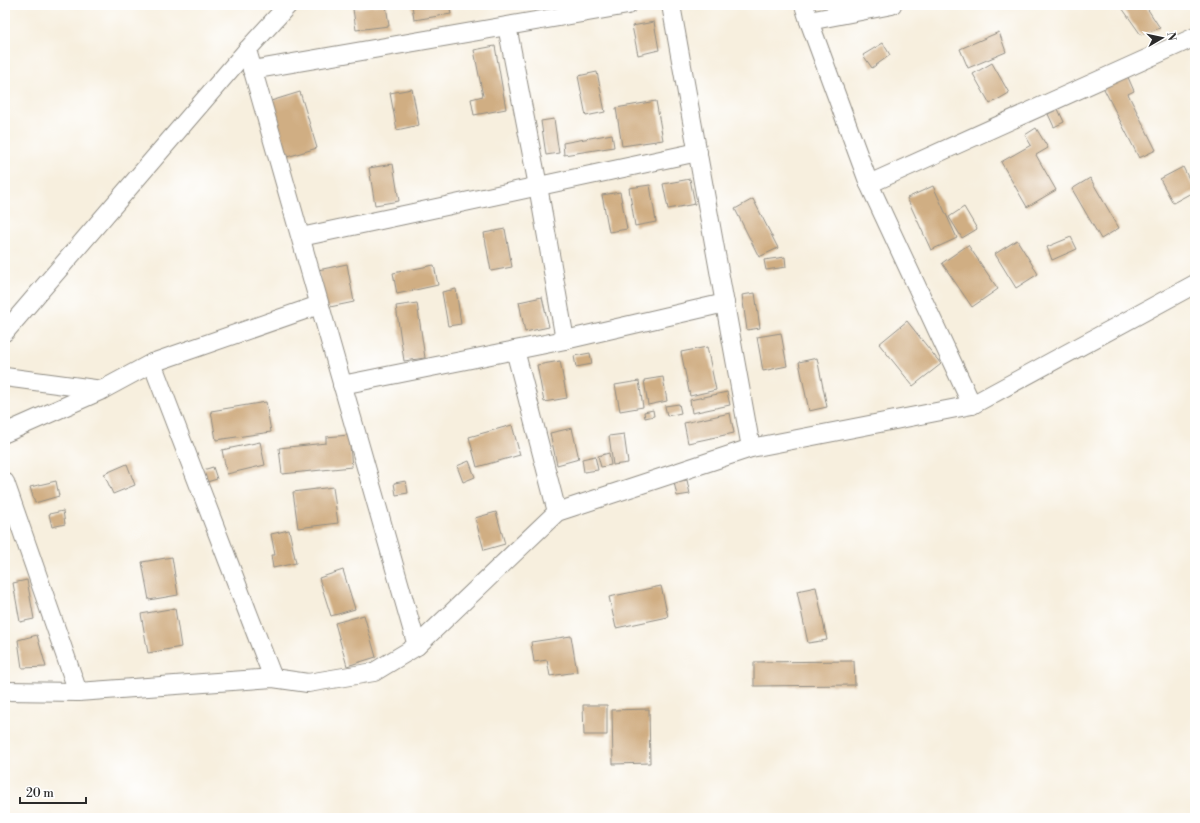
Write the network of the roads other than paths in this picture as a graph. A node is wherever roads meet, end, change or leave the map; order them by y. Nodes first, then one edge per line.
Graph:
1 (288, 5) edge
2 (628, 5) edge
3 (671, 5) edge
4 (892, 5) edge
5 (807, 13) edge
6 (507, 26) junction
7 (1195, 37) edge
8 (247, 50) junction
9 (252, 70) junction
10 (698, 152) junction
11 (869, 184) junction
12 (538, 186) junction
13 (301, 237) junction
14 (1195, 284) edge
15 (725, 303) junction
16 (320, 306) junction
17 (5, 332) edge
18 (564, 340) junction
19 (515, 350) junction
20 (152, 363) junction
21 (5, 377) edge
22 (342, 385) junction
23 (102, 390) junction
24 (972, 405) junction
25 (5, 433) edge
26 (751, 448) junction
27 (5, 482) edge
28 (557, 512) junction
29 (417, 646) junction
30 (273, 678) junction
31 (5, 691) edge
32 (78, 692) junction

1 - 8 street
2 - 6 street
3 - 10 street
4 - 5 street
5 - 11 street
6 - 9 street
6 - 12 street
7 - 11 street
8 - 9 street
8 - 17 street
9 - 13 street
10 - 12 street
10 - 15 street
11 - 24 street
12 - 13 street
12 - 18 street
13 - 16 street
14 - 24 street
15 - 18 street
15 - 26 street
16 - 20 street
16 - 22 street
18 - 19 street
19 - 22 street
19 - 28 street
20 - 23 street
20 - 30 street
21 - 23 street
22 - 29 street
23 - 25 street
24 - 26 street
26 - 28 street
27 - 32 street
28 - 29 street
29 - 30 street
30 - 32 street
31 - 32 street

